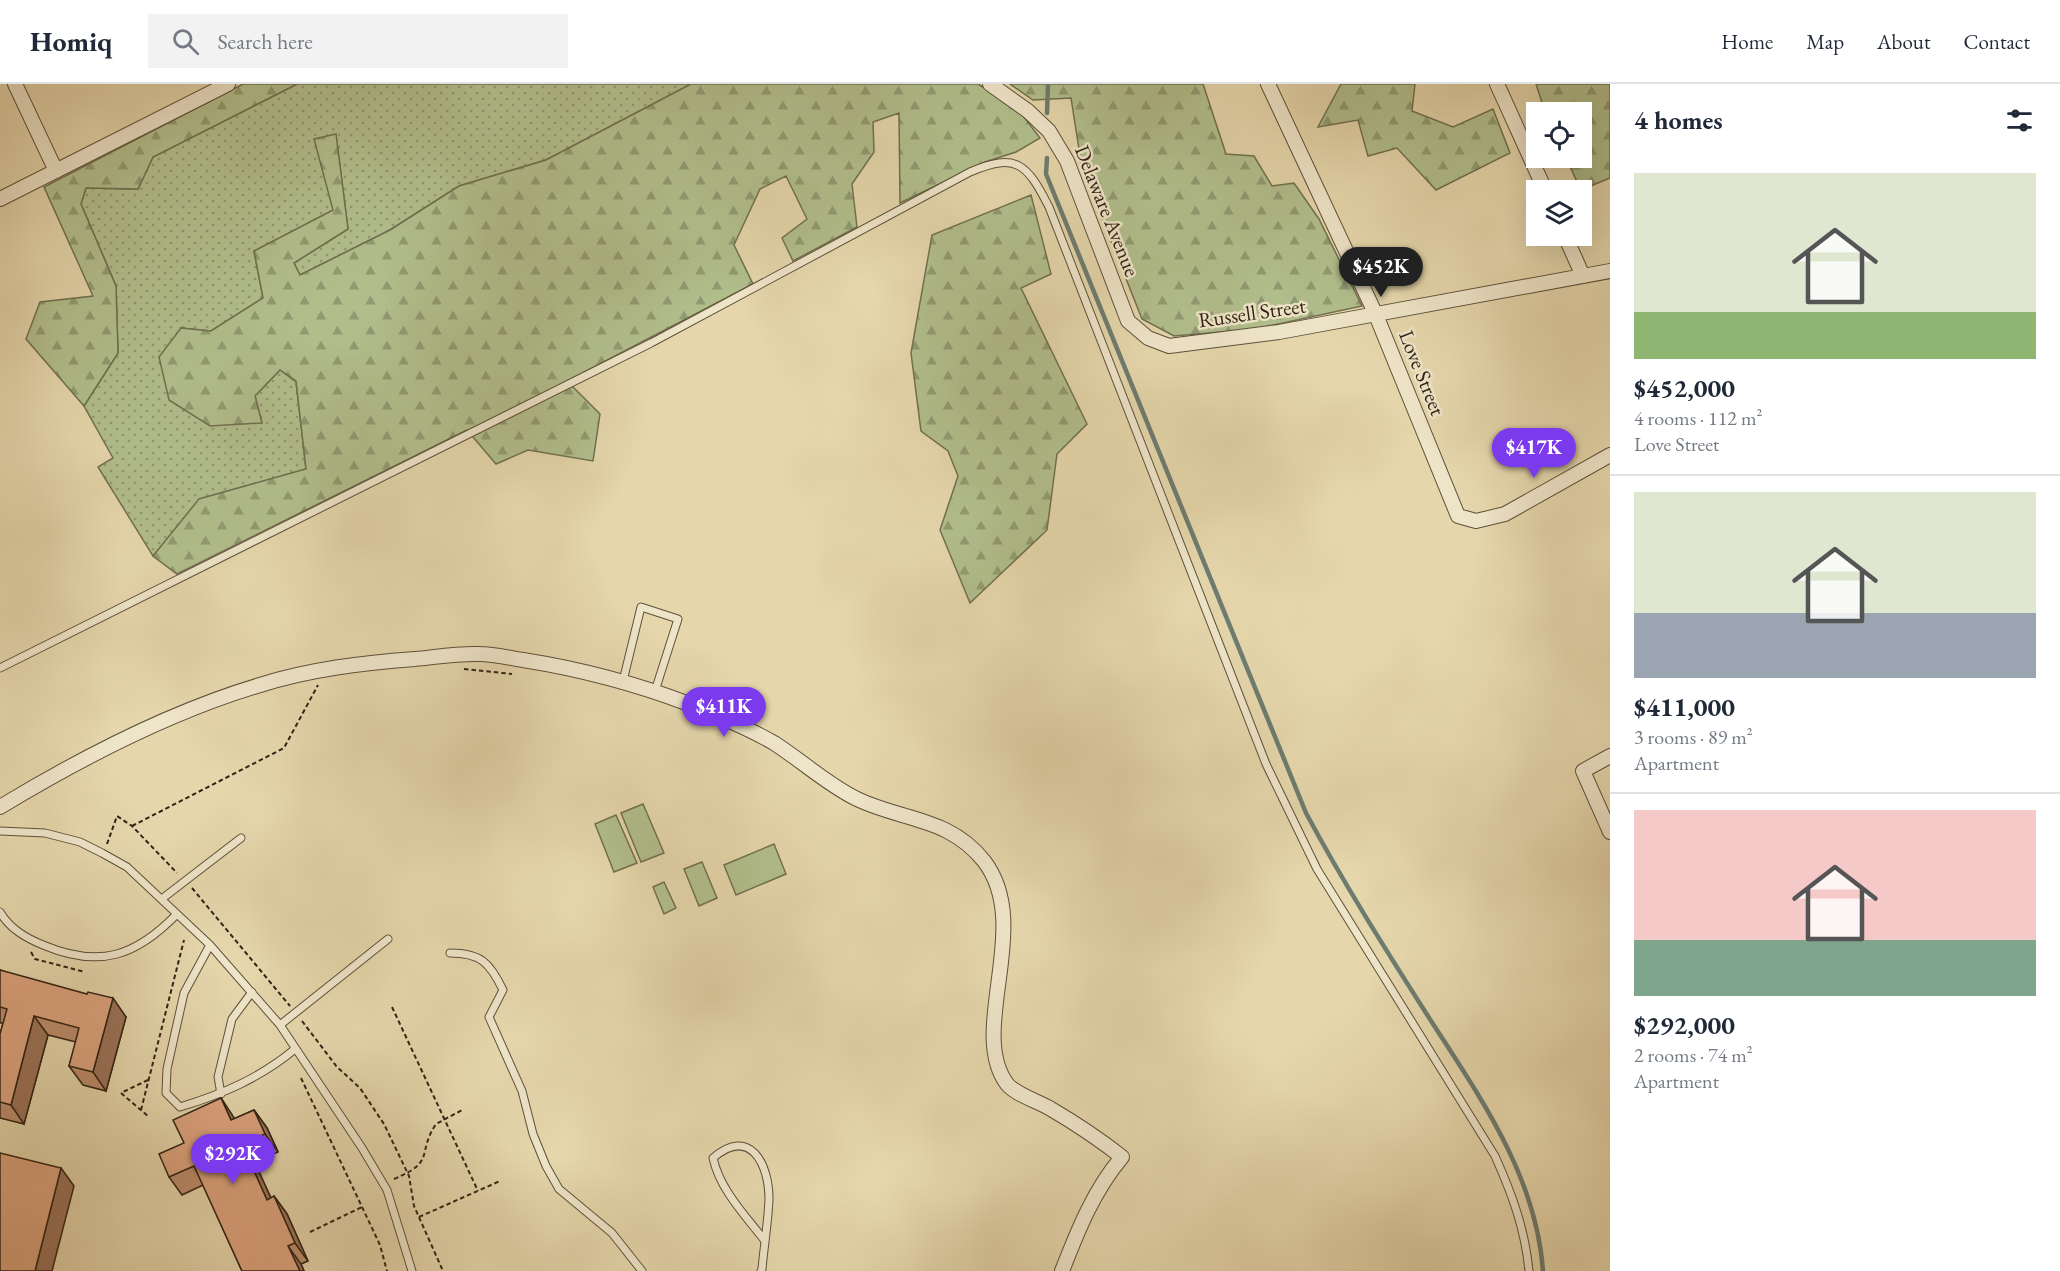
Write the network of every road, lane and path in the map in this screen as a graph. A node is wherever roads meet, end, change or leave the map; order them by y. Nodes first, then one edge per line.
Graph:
1 (15, 84) edge
2 (228, 84) edge
3 (990, 84) edge
4 (1268, 84) edge
5 (1497, 84) edge
6 (56, 171) junction
7 (1540, 180) edge
8 (0, 199) edge
9 (1570, 246) edge
10 (1610, 271) edge
11 (1583, 276) junction
12 (1376, 315) junction
13 (1148, 338) joint
14 (1610, 455) edge
15 (0, 668) edge
16 (463, 669) dead end
17 (519, 674) dead end
18 (623, 681) junction
19 (321, 682) dead end
20 (655, 691) junction
21 (1610, 756) edge
22 (0, 807) edge
23 (132, 826) junction
24 (0, 831) edge
25 (1610, 832) edge
26 (241, 838) dead end
27 (107, 844) dead end
28 (185, 881) junction
29 (163, 898) junction
30 (0, 912) edge
31 (177, 914) junction
32 (388, 939) dead end
33 (184, 940) dead end
34 (210, 945) junction
35 (450, 953) dead end
36 (252, 992) junction
37 (290, 1005) dead end
38 (392, 1007) dead end
39 (301, 1019) dead end
40 (280, 1024) junction
41 (295, 1049) junction
42 (300, 1076) dead end
43 (148, 1080) junction
44 (221, 1094) junction
45 (141, 1110) junction
46 (464, 1110) dead end
47 (149, 1117) dead end
48 (444, 1118) junction
49 (408, 1173) junction
50 (394, 1179) dead end
51 (500, 1181) dead end
52 (478, 1191) junction
53 (362, 1207) junction
54 (419, 1217) junction
55 (310, 1232) dead end
56 (765, 1241) junction
57 (387, 1271) edge
58 (412, 1271) edge
59 (443, 1271) edge
60 (642, 1271) edge
61 (762, 1271) edge
62 (1062, 1271) edge
63 (1529, 1271) edge

1 - 6 street
2 - 6 street
3 - 13 street, Delaware Avenue
4 - 12 street, Love Street
5 - 7 street
6 - 8 street
9 - 11 street
10 - 11 street, Russell Street
11 - 12 street, Russell Street
12 - 13 street, Russell Street
12 - 14 street, Love Street
15 - 63 lane
16 - 17 path
18 - 20 street
18 - 20 lane
18 - 22 street
19 - 23 path
20 - 62 street
21 - 25 street
23 - 27 path
23 - 28 path
24 - 29 lane
26 - 28 lane
28 - 29 lane
28 - 37 path
29 - 31 lane
30 - 31 lane
31 - 34 lane
32 - 40 lane
33 - 43 path
34 - 36 lane
34 - 44 lane
35 - 60 lane
36 - 40 lane
36 - 44 lane
38 - 48 path
39 - 49 path
40 - 41 lane
41 - 44 lane
41 - 58 lane
42 - 53 path
43 - 45 path
43 - 45 path
45 - 47 path
46 - 48 path
48 - 49 path
48 - 52 path
49 - 50 path
49 - 54 path
51 - 52 path
52 - 54 path
53 - 55 path
53 - 57 path
54 - 59 path
56 - 56 lane
56 - 61 lane

